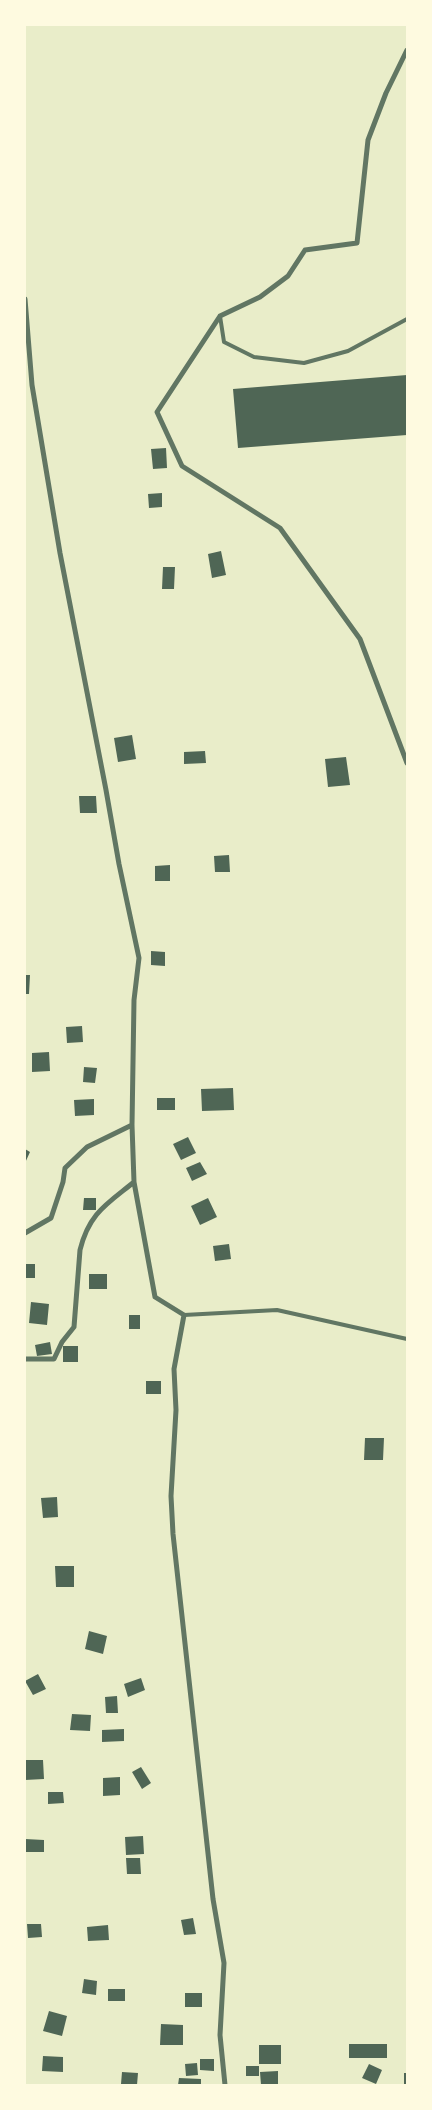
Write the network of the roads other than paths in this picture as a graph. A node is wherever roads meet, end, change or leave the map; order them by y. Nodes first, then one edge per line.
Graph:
1 (407, 50) edge
2 (25, 299) edge
3 (220, 316) junction
4 (407, 319) edge
5 (25, 385) edge
6 (32, 385) junction
7 (407, 763) edge
8 (132, 1125) junction
9 (134, 1182) junction
10 (25, 1233) edge
11 (184, 1315) junction
12 (407, 1338) edge
13 (25, 1358) edge
14 (225, 2085) edge

1 - 3 street
2 - 6 street
3 - 4 lane
3 - 7 street
5 - 6 street
6 - 8 street
8 - 9 street
8 - 10 street
9 - 11 street
9 - 13 street
11 - 12 lane
11 - 14 street

